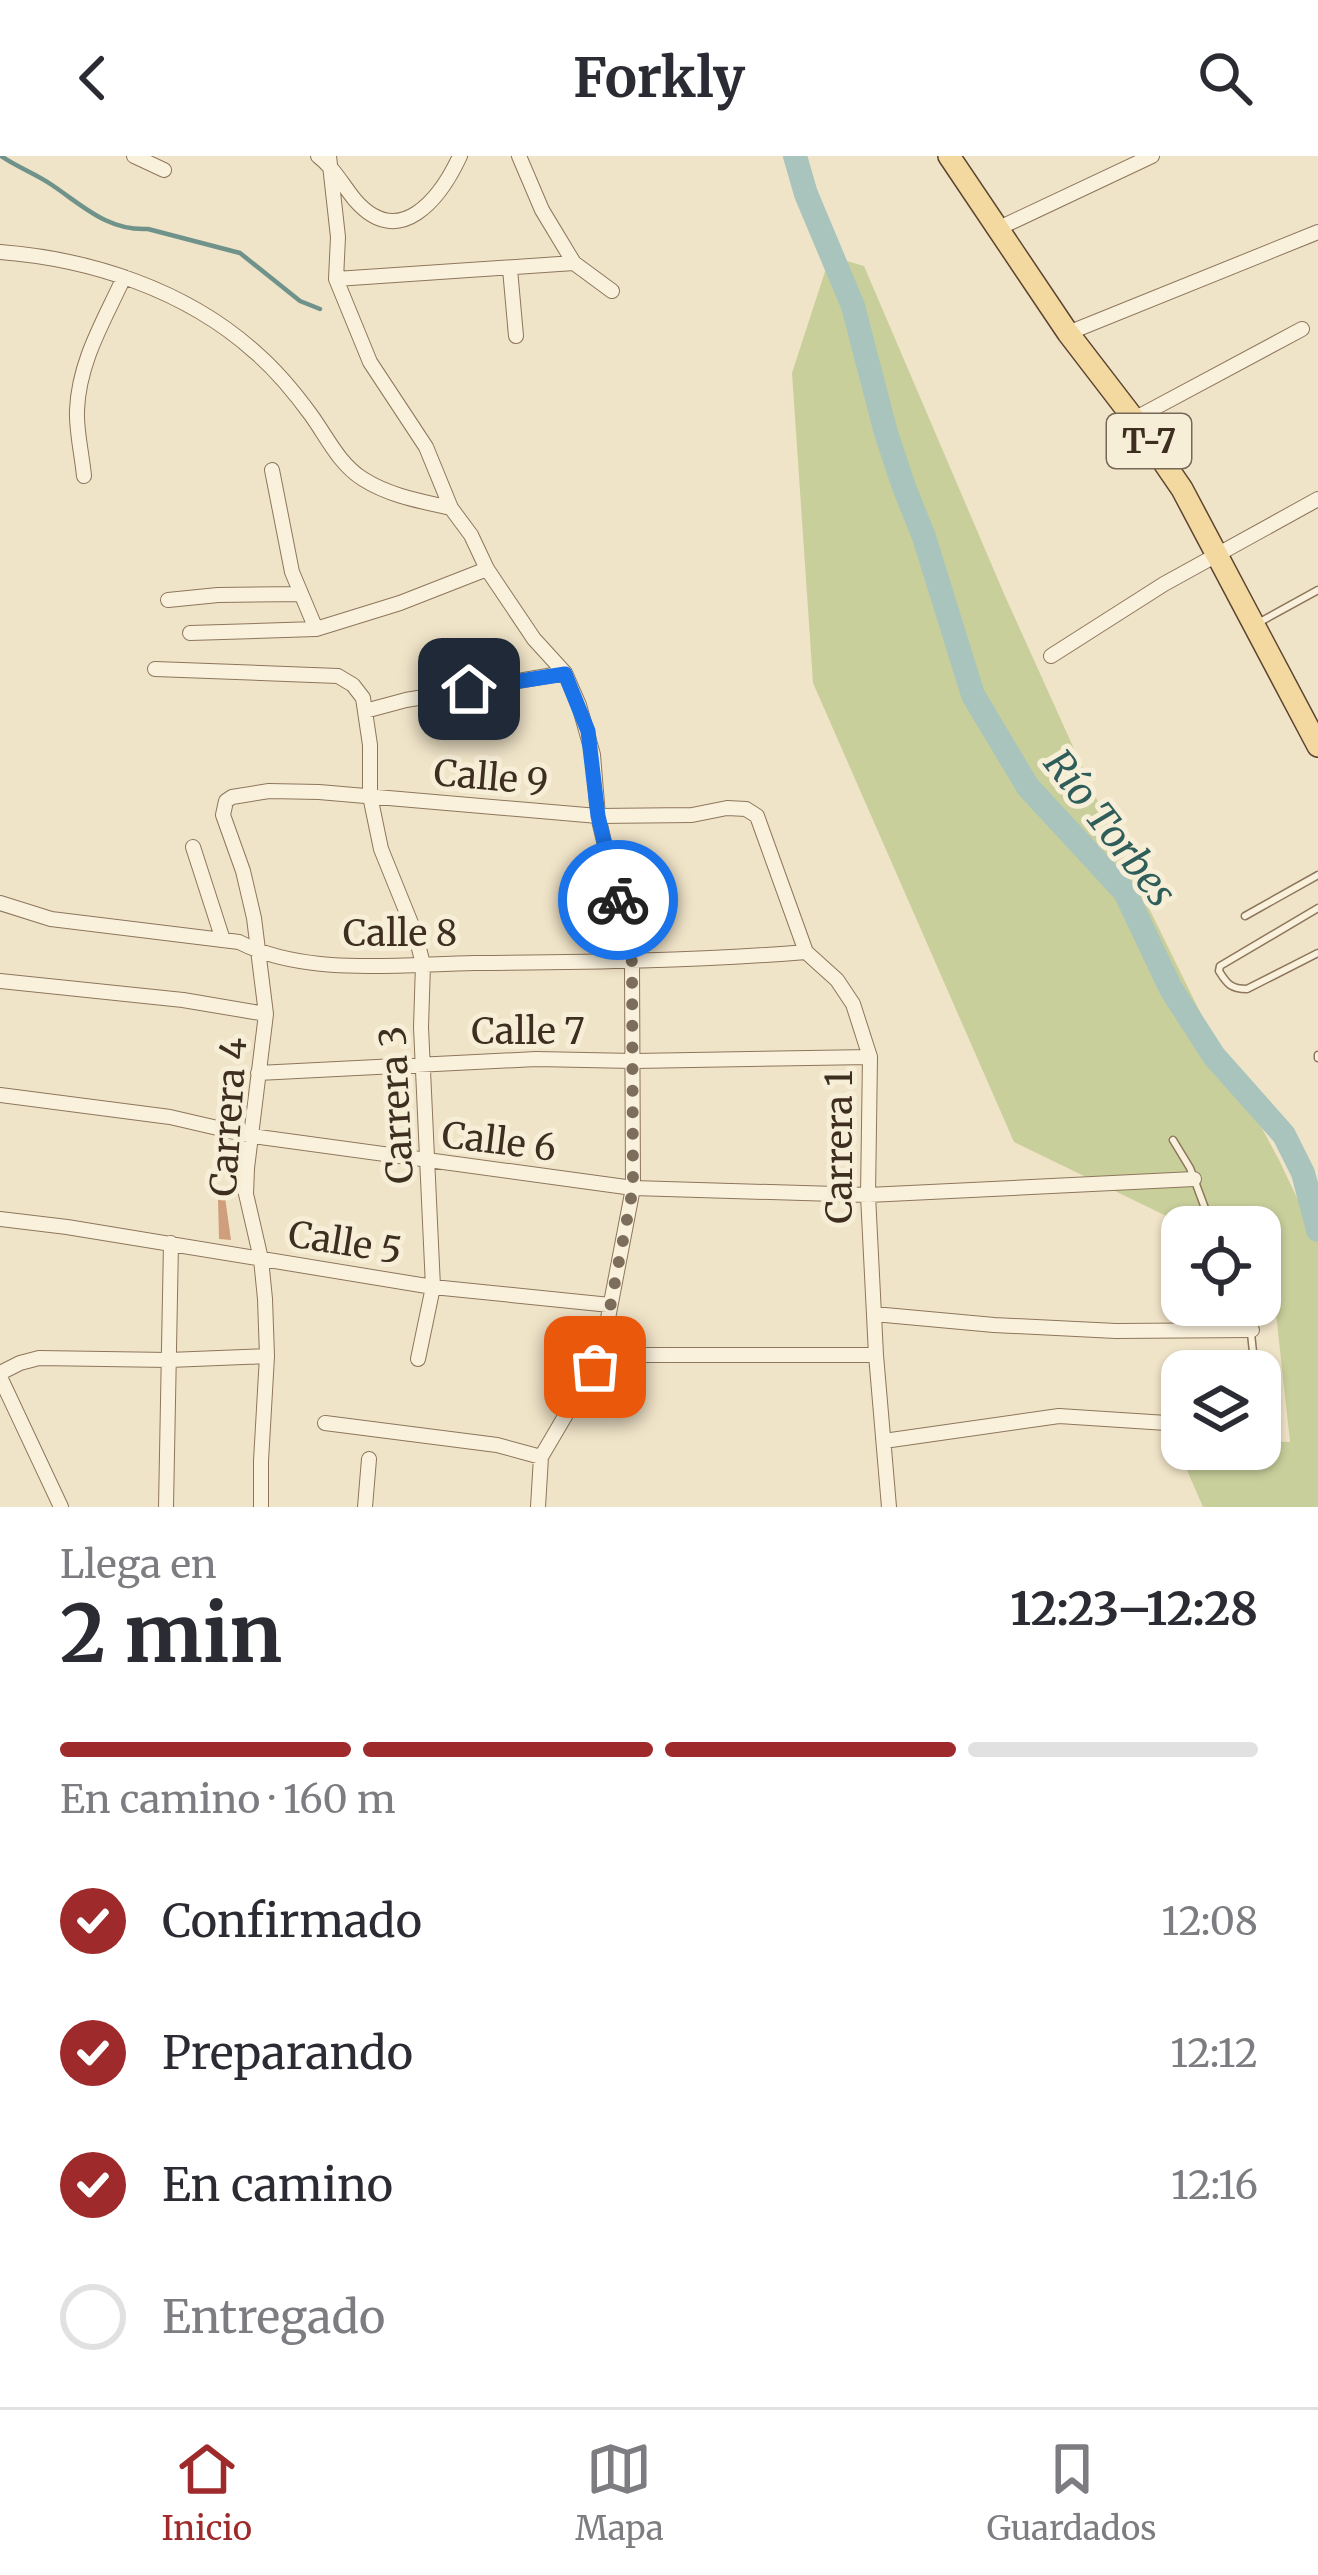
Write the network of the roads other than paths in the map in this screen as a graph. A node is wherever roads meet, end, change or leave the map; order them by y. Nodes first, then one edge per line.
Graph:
1 (134, 156) edge
2 (460, 156) edge
3 (519, 156) edge
4 (1152, 156) edge
5 (954, 157) edge
6 (326, 159) edge
7 (164, 170) dead end
8 (997, 230) junction
9 (1318, 232) edge
10 (0, 252) edge
11 (574, 263) junction
12 (510, 269) junction
13 (124, 277) junction
14 (336, 279) junction
15 (612, 291) dead end
16 (1302, 329) dead end
17 (1068, 333) junction
18 (516, 336) dead end
19 (1134, 419) junction
20 (272, 470) dead end
21 (84, 476) dead end
22 (1318, 499) edge
23 (451, 508) junction
24 (1217, 554) junction
25 (487, 569) junction
26 (1318, 590) edge
27 (301, 594) junction
28 (169, 600) dead end
29 (1255, 624) junction
30 (316, 629) junction
31 (190, 633) dead end
32 (1052, 656) dead end
33 (155, 669) dead end
34 (565, 674) junction
35 (365, 712) junction
36 (1318, 746) edge
37 (370, 796) junction
38 (224, 807) joint
39 (598, 816) junction
40 (757, 816) joint
41 (193, 848) dead end
42 (1318, 875) edge
43 (0, 903) edge
44 (1318, 908) edge
45 (1245, 916) dead end
46 (223, 940) junction
47 (806, 952) junction
48 (1318, 952) edge
49 (260, 953) junction
50 (632, 962) junction
51 (423, 964) junction
52 (0, 981) edge
53 (266, 1014) junction
54 (870, 1057) junction
55 (634, 1061) junction
56 (422, 1063) junction
57 (258, 1073) junction
58 (0, 1095) edge
59 (252, 1136) junction
60 (1173, 1140) dead end
61 (429, 1162) junction
62 (1193, 1179) junction
63 (633, 1188) junction
64 (868, 1195) junction
65 (1204, 1206) edge
66 (0, 1219) edge
67 (171, 1243) junction
68 (261, 1259) junction
69 (433, 1287) junction
70 (610, 1305) junction
71 (874, 1314) junction
72 (1252, 1326) edge
73 (1252, 1330) junction
74 (1254, 1350) edge
75 (601, 1355) junction
76 (875, 1355) junction
77 (267, 1356) junction
78 (418, 1359) dead end
79 (169, 1360) junction
80 (0, 1375) edge
81 (325, 1423) dead end
82 (1161, 1423) edge
83 (884, 1441) junction
84 (541, 1457) junction
85 (369, 1460) dead end
86 (61, 1507) edge
87 (166, 1507) edge
88 (262, 1507) edge
89 (365, 1507) edge
90 (538, 1507) edge
91 (890, 1507) edge

1 - 7 street
2 - 6 street
3 - 11 street
4 - 8 street
5 - 8 main road, T-7
6 - 14 street
8 - 17 main road, T-7
9 - 17 street
10 - 13 street
11 - 12 street
11 - 15 street
12 - 14 street
12 - 18 street
13 - 21 street
13 - 23 street
14 - 23 street
16 - 19 street
17 - 19 main road, T-7
19 - 24 main road, T-7
20 - 27 street
22 - 24 street
23 - 25 street
24 - 29 main road, T-7
24 - 32 street
25 - 30 street
25 - 34 street
26 - 29 lane
27 - 28 street
27 - 30 street
29 - 36 main road, T-7
30 - 31 street
33 - 35 street
34 - 35 street
34 - 39 street
35 - 37 street, Carrera 3
37 - 38 street, Calle 9
37 - 39 street, Calle 9
37 - 51 street, Carrera 3
38 - 49 street, Carrera 4
39 - 40 street, Calle 9
39 - 50 street
40 - 47 street, Carrera 1
41 - 46 street
42 - 45 lane
43 - 46 street, Calle 8
44 - 48 lane
46 - 49 street, Calle 8
47 - 50 street, Calle 8
47 - 54 street, Carrera 1
49 - 51 street, Calle 8
49 - 53 street, Carrera 4
50 - 51 street, Calle 8
50 - 55 street
51 - 56 street, Carrera 3
52 - 53 street
53 - 57 street, Carrera 4
54 - 55 street, Calle 7
54 - 64 street, Carrera 1
55 - 56 street, Calle 7
55 - 63 street
56 - 57 street, Calle 7
56 - 61 street, Carrera 3
57 - 59 street, Carrera 4
58 - 59 street, Calle 6
59 - 61 street, Calle 6
59 - 68 street, Carrera 4
60 - 62 lane
61 - 63 street, Calle 6
61 - 69 street, Carrera 3
62 - 64 street, Calle 6
62 - 65 lane
63 - 64 street, Calle 6
63 - 70 street
64 - 71 street, Carrera 1
66 - 67 street, Calle 5
67 - 68 street, Calle 5
67 - 79 street
68 - 69 street, Calle 5
68 - 77 street, Carrera 4
69 - 70 street, Calle 5
69 - 78 street, Carrera 3
70 - 75 street
71 - 73 street
71 - 76 street, Carrera 1
72 - 73 lane
73 - 74 lane
75 - 76 street
75 - 84 street
76 - 83 street, Carrera 1
77 - 79 street
77 - 88 street, Carrera 4
79 - 80 street
79 - 87 street
80 - 86 street
81 - 84 street
82 - 83 street
83 - 91 street, Carrera 1
84 - 90 street
85 - 89 street

